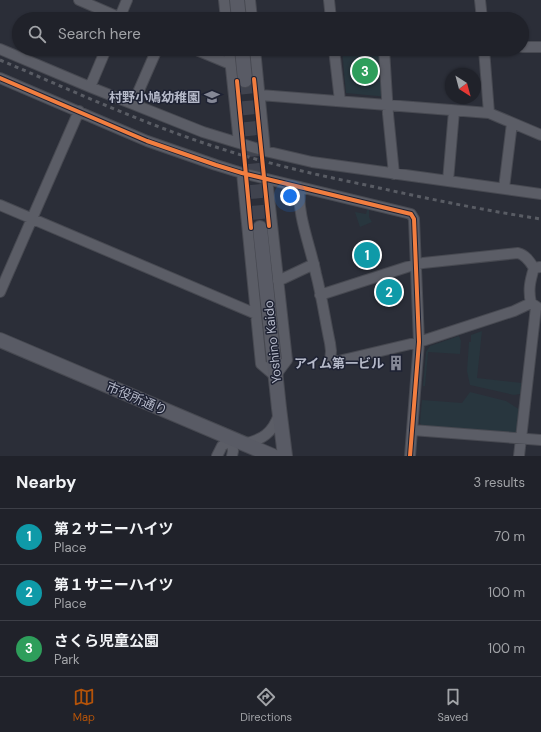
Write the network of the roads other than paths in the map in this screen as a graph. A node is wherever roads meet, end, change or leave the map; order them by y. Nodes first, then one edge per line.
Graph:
1 (79, 0) edge
2 (127, 0) edge
3 (224, 0) edge
4 (237, 0) edge
5 (250, 0) edge
6 (329, 0) edge
7 (480, 0) edge
8 (107, 12) edge
9 (123, 12) edge
10 (225, 12) edge
11 (238, 12) edge
12 (251, 12) edge
13 (330, 12) edge
14 (481, 12) edge
15 (529, 47) edge
16 (541, 48) edge
17 (0, 49) edge
18 (12, 54) edge
19 (17, 56) edge
20 (103, 56) edge
21 (154, 56) edge
22 (211, 56) edge
23 (229, 56) edge
24 (243, 56) edge
25 (256, 56) edge
26 (335, 56) edge
27 (384, 56) edge
28 (485, 56) edge
29 (230, 64) junction
30 (0, 78) edge
31 (245, 80) tunnel mouth
32 (90, 87) junction
33 (260, 95) junction
34 (340, 101) junction
35 (134, 104) junction
36 (388, 106) junction
37 (454, 110) junction
38 (79, 112) junction
39 (489, 113) junction
40 (512, 123) junction
41 (541, 135) edge
42 (238, 143) junction
43 (265, 151) junction
44 (242, 173) junction
45 (394, 174) junction
46 (267, 179) junction
47 (448, 181) junction
48 (300, 187) junction
49 (504, 188) junction
50 (541, 194) edge
51 (0, 205) edge
52 (32, 219) junction
53 (260, 228) tunnel mouth
54 (314, 264) junction
55 (416, 265) junction
56 (538, 268) edge
57 (278, 281) junction
58 (0, 292) edge
59 (320, 296) junction
60 (536, 306) edge
61 (256, 314) junction
62 (0, 340) edge
63 (419, 342) junction
64 (276, 376) junction
65 (279, 413) junction
66 (412, 430) junction
67 (521, 438) junction
68 (541, 440) edge
69 (237, 441) junction
70 (217, 456) edge
71 (232, 456) edge
72 (273, 456) edge
73 (285, 456) edge
74 (410, 456) edge
75 (519, 456) edge

1 - 8 street
2 - 9 street
3 - 10 street
4 - 11 street
5 - 12 street
6 - 13 street
7 - 14 street
15 - 16 street
17 - 18 street
19 - 32 street
20 - 32 street
21 - 35 street
22 - 29 street
23 - 29 street
24 - 31 street
25 - 33 street
26 - 34 street
27 - 36 street
28 - 39 street
29 - 42 street
30 - 38 street
32 - 35 street
33 - 34 street
33 - 43 street
34 - 36 street
35 - 42 street
36 - 37 street
36 - 45 street
37 - 39 street
37 - 47 street
38 - 44 street
38 - 52 street
39 - 40 street
40 - 41 street
40 - 49 street
42 - 43 street
43 - 45 street
44 - 46 street
44 - 61 street
45 - 47 street
46 - 48 street
46 - 57 street
47 - 49 street
48 - 54 street
48 - 55 street
49 - 50 street
51 - 52 street
52 - 58 street
52 - 61 street
53 - 64 street, Yoshino Kaido
54 - 57 street
54 - 59 street
55 - 56 street
55 - 59 street
55 - 63 street
56 - 60 street
57 - 64 street
59 - 63 street
60 - 63 street
60 - 67 street
61 - 64 street
62 - 69 street, 市役所通り
63 - 66 street
64 - 65 street, Yoshino Kaido
65 - 69 street
65 - 73 street, Yoshino Kaido
66 - 67 street
66 - 74 street
67 - 68 street
67 - 75 street
69 - 70 street
69 - 71 street
69 - 72 street, 市役所通り

